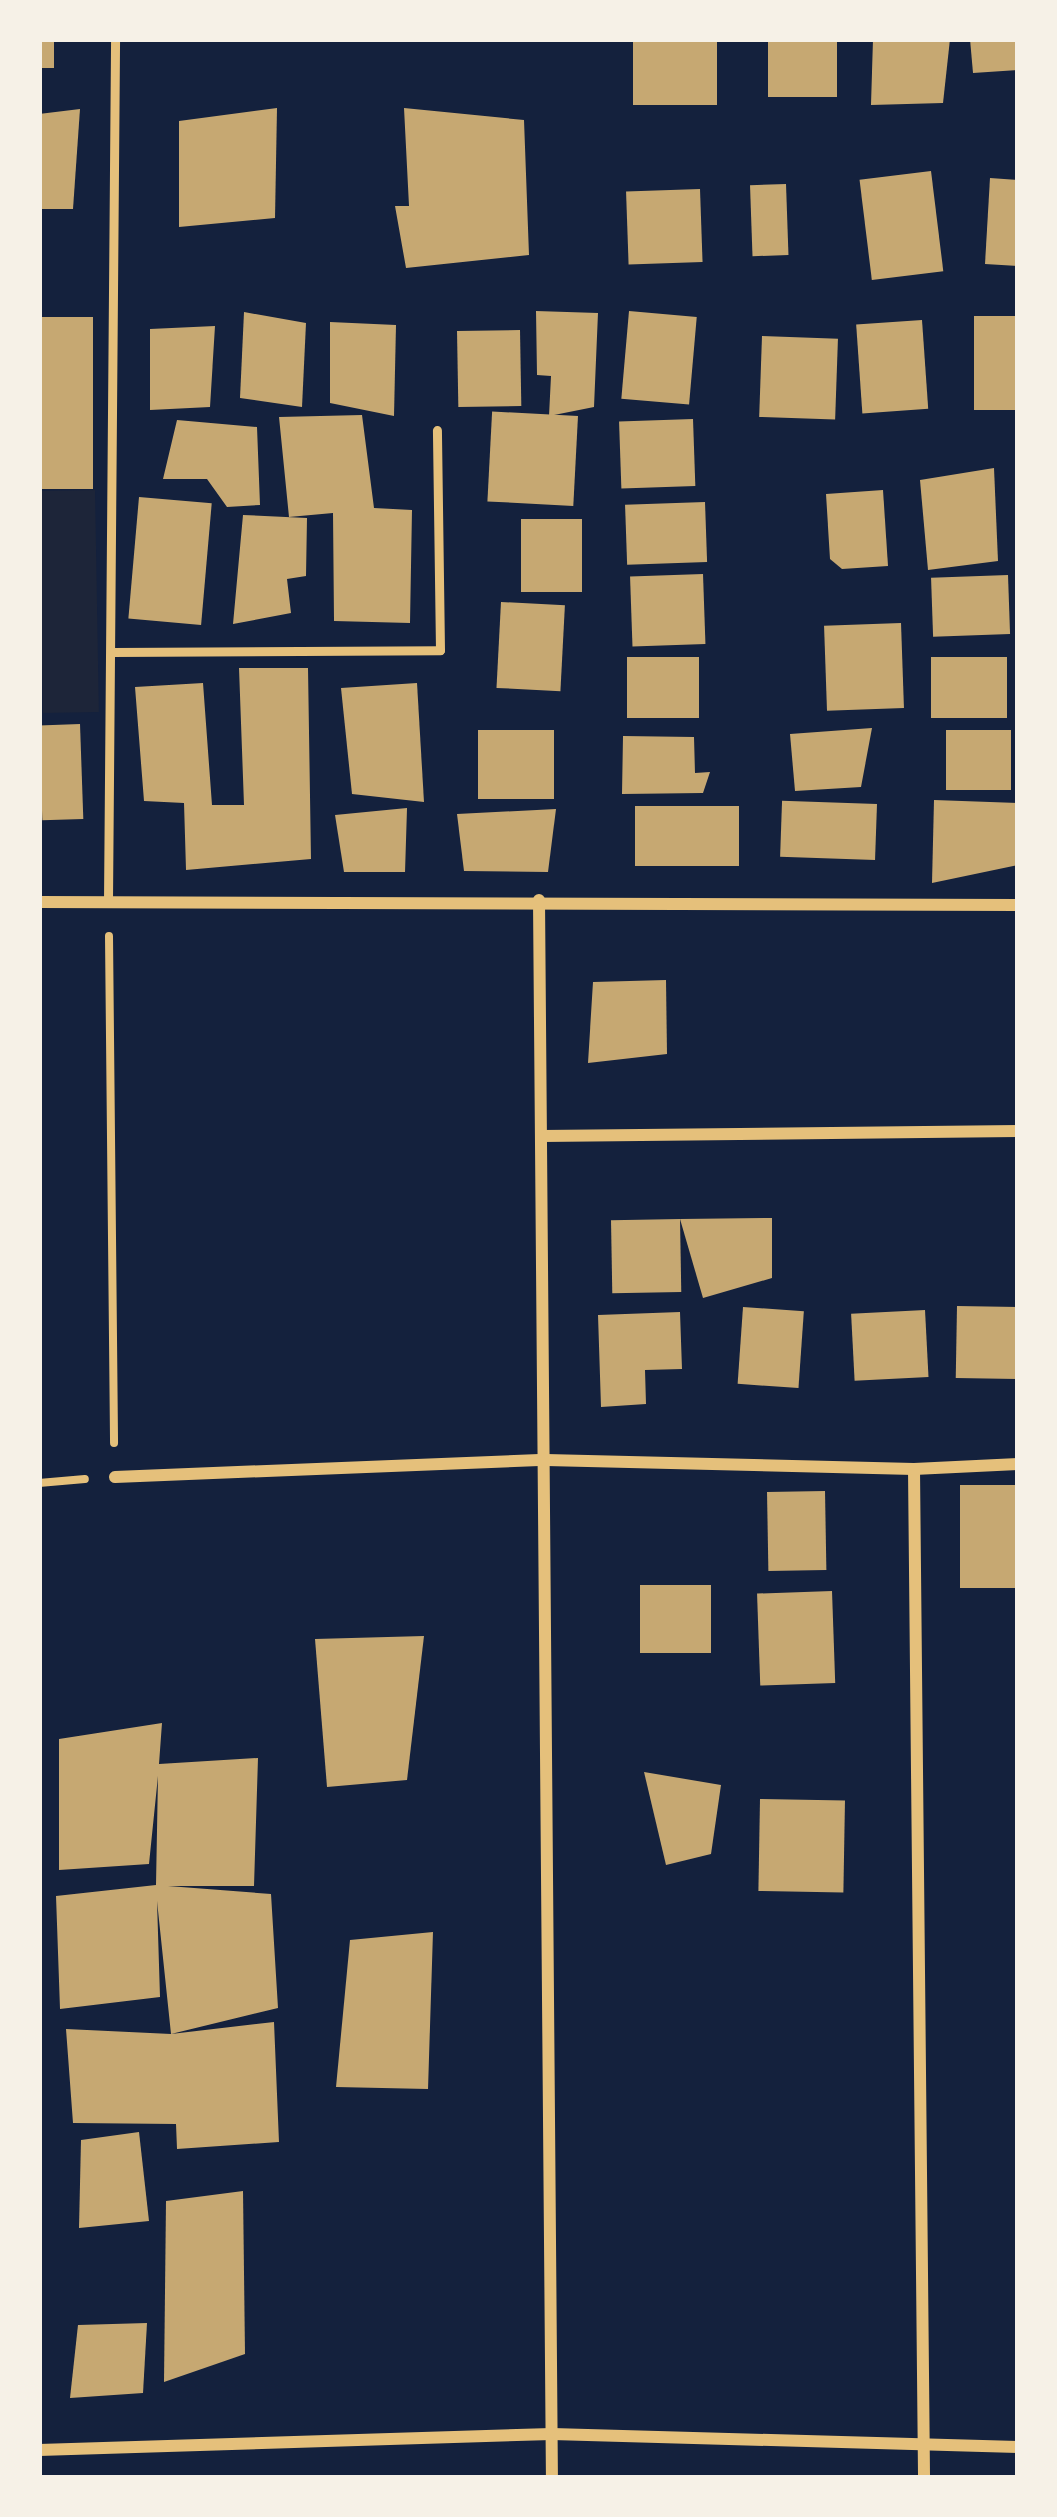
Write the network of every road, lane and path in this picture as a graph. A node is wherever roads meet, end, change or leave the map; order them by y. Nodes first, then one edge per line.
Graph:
1 (116, 39) edge
2 (437, 430) dead end
3 (112, 652) junction
4 (108, 901) junction
5 (539, 901) junction
6 (39, 902) edge
7 (1018, 905) edge
8 (1018, 1131) edge
9 (542, 1136) junction
10 (546, 1460) junction
11 (1018, 1464) edge
12 (914, 1469) junction
13 (115, 1477) junction
14 (39, 1484) edge
15 (552, 2434) junction
16 (923, 2445) junction
17 (1018, 2447) edge
18 (39, 2450) edge
19 (552, 2478) edge
20 (924, 2478) edge

1 - 3 lane
2 - 3 lane
3 - 4 lane
4 - 5 street
4 - 6 street
4 - 13 path
5 - 7 street
5 - 9 street
8 - 9 street
9 - 10 street
10 - 12 street
10 - 13 street
10 - 15 street
11 - 12 street
12 - 16 street
13 - 14 path
15 - 16 street
15 - 18 street
15 - 19 street
16 - 17 street
16 - 20 street

